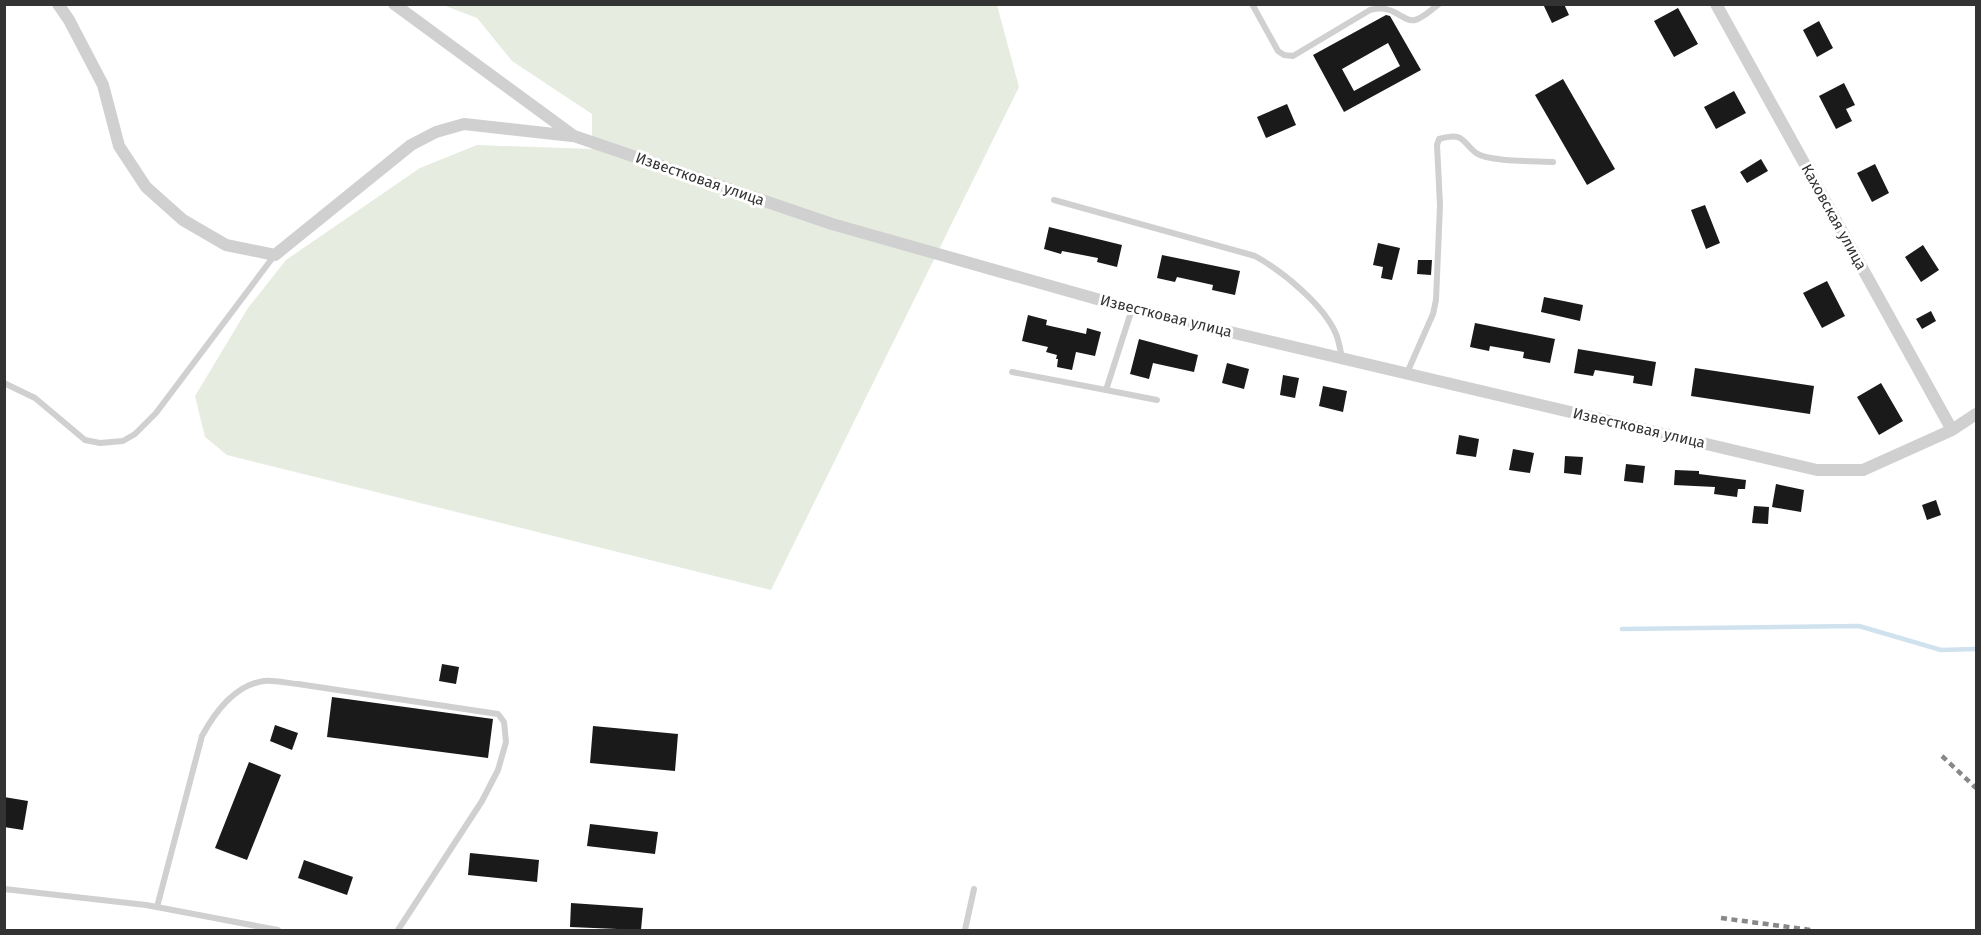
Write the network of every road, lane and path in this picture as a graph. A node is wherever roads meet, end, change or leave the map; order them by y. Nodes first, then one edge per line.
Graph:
1 (58, 4) edge
2 (394, 4) edge
3 (1252, 4) edge
4 (1439, 4) edge
5 (1716, 4) edge
6 (574, 136) junction
7 (1552, 162) dead end
8 (1054, 200) dead end
9 (275, 255) junction
10 (1132, 309) junction
11 (1342, 358) junction
12 (1012, 372) dead end
13 (1407, 373) junction
14 (4, 383) edge
15 (1106, 390) junction
16 (1157, 400) dead end
17 (1977, 414) edge
18 (1952, 429) junction
19 (4, 889) edge
20 (974, 889) dead end
21 (157, 907) junction
22 (278, 930) edge
23 (398, 930) edge
24 (964, 930) edge

1 - 9 street
2 - 6 street, Известковая улица
3 - 4 lane
5 - 18 street, Каховская улица
6 - 9 street
6 - 10 street, Известковая улица
7 - 13 lane
8 - 11 lane
9 - 14 lane
10 - 11 street, Известковая улица
10 - 15 lane
11 - 13 street, Известковая улица
12 - 15 lane
13 - 18 street, Известковая улица
15 - 16 lane
17 - 18 street, Известковая улица
19 - 21 lane
20 - 24 lane
21 - 22 lane
21 - 23 lane

